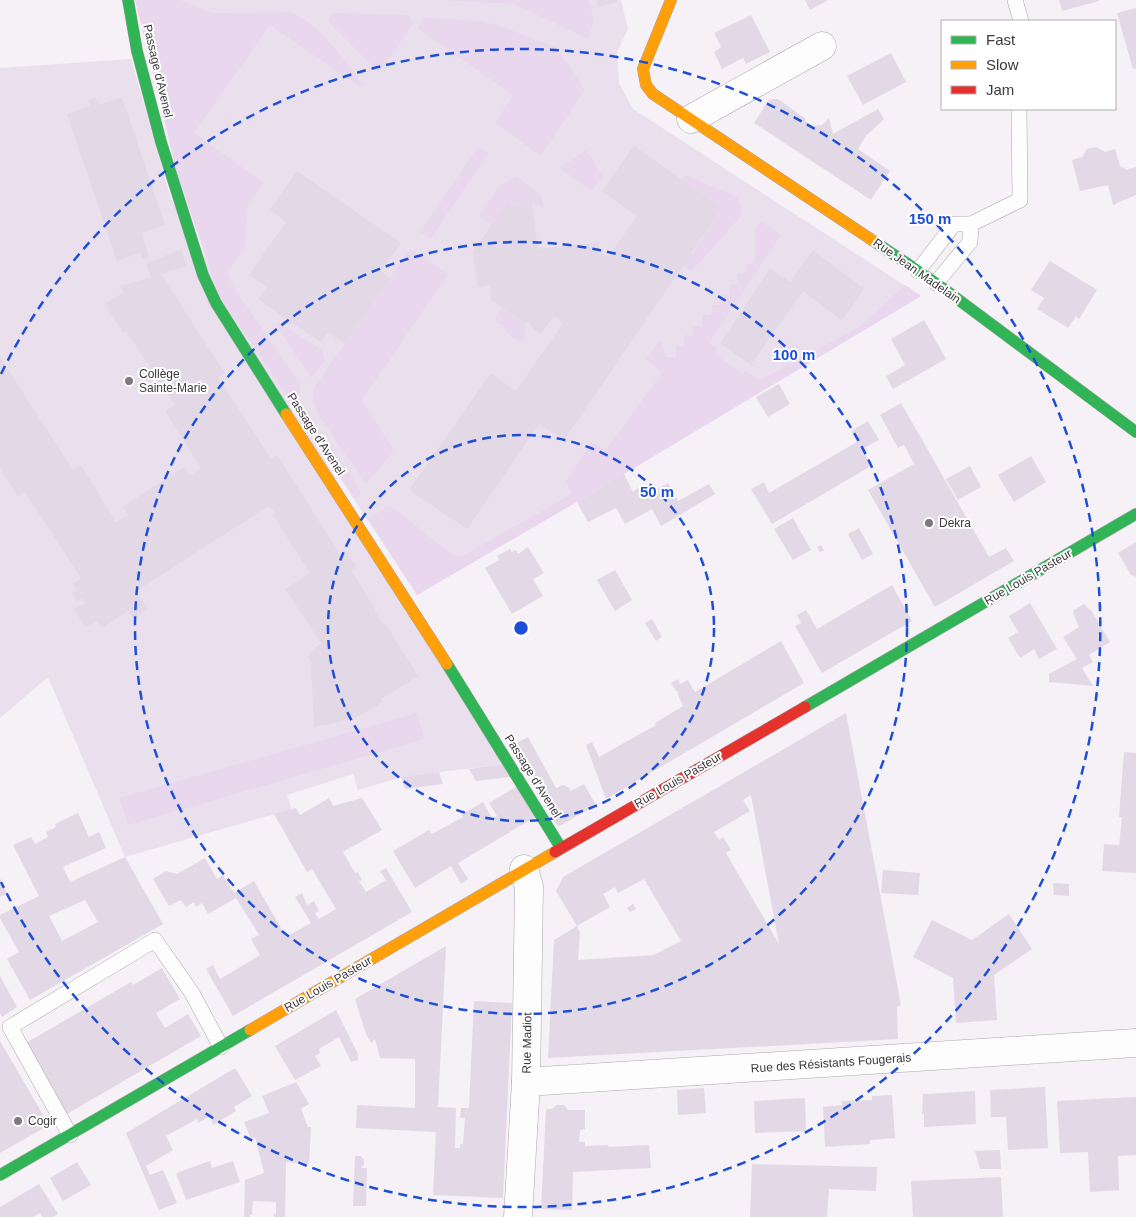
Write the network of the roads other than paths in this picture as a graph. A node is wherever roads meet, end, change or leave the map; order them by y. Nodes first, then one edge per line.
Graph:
1 (128, 0) edge
2 (671, 0) edge
3 (1015, 0) edge
4 (1021, 20) edge
5 (822, 46) dead end
6 (1019, 110) edge
7 (691, 119) junction
8 (971, 224) junction
9 (918, 271) junction
10 (936, 283) junction
11 (1136, 432) edge
12 (1136, 514) edge
13 (561, 848) junction
14 (524, 869) junction
15 (1136, 1043) edge
16 (221, 1047) junction
17 (526, 1082) junction
18 (70, 1135) junction
19 (0, 1175) edge
20 (518, 1217) edge

1 - 13 street, Passage d'Avenel
2 - 7 street, Rue Jean Madelain
3 - 4 lane
5 - 7 street
6 - 8 lane
7 - 9 street, Rue Jean Madelain
8 - 9 lane
8 - 10 lane
9 - 10 street, Rue Jean Madelain
10 - 11 street, Rue Jean Madelain
12 - 13 street, Rue Louis Pasteur
13 - 14 street, Rue Louis Pasteur
14 - 16 street, Rue Louis Pasteur
14 - 17 street, Rue Madiot
15 - 17 street, Rue des Résistants Fougerais
16 - 18 street, Rue Louis Pasteur
16 - 18 lane
17 - 20 street, Rue Madiot
18 - 19 street, Rue Louis Pasteur

